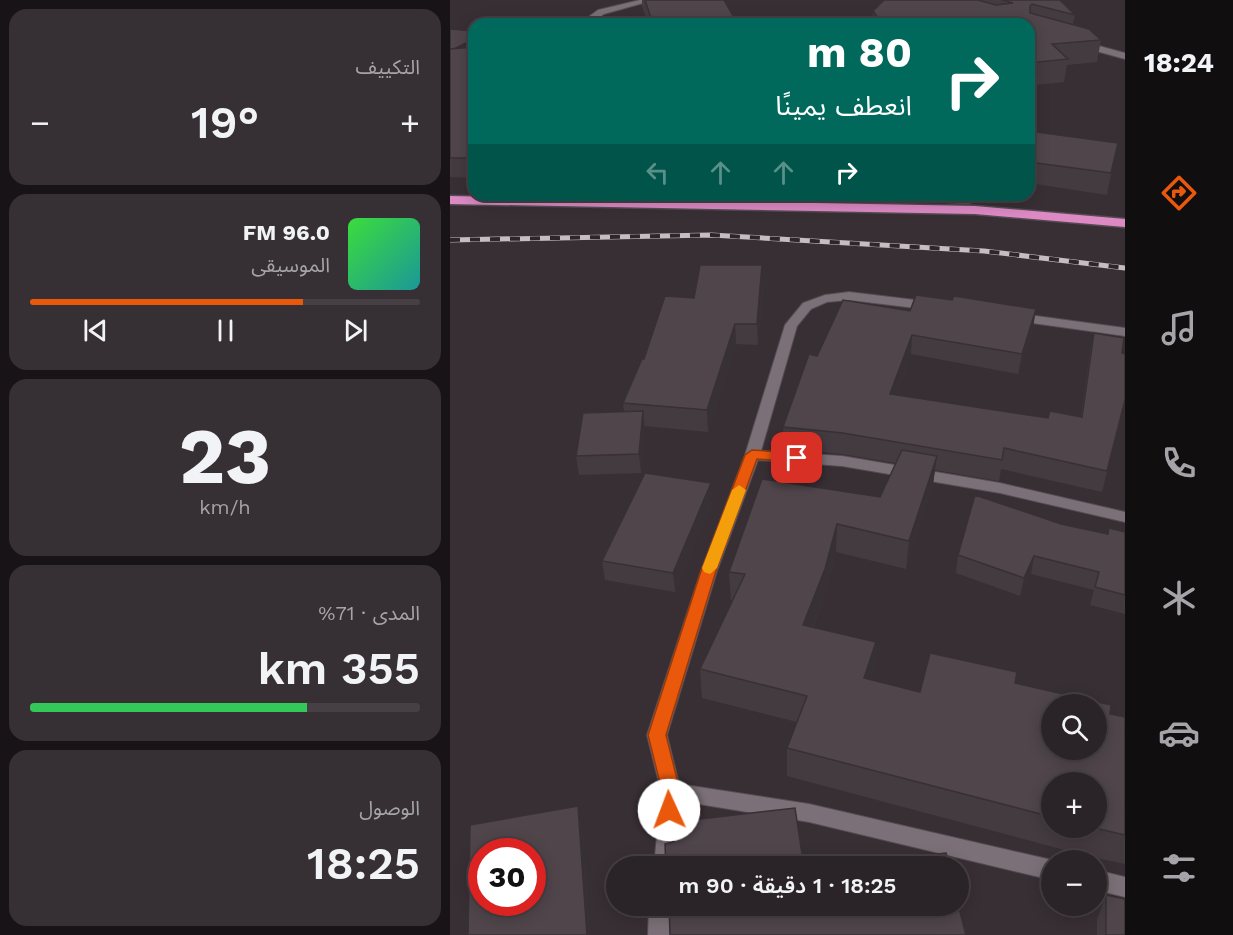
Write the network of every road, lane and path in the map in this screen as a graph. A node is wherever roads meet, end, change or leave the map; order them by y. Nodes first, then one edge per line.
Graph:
1 (650, 0) edge
2 (592, 18) edge
3 (1072, 42) edge
4 (1125, 56) edge
5 (450, 191) edge
6 (468, 191) edge
7 (450, 200) edge
8 (468, 200) edge
9 (502, 201) edge
10 (1003, 201) edge
11 (1125, 213) edge
12 (1125, 223) edge
13 (941, 308) edge
14 (999, 315) edge
15 (1125, 332) edge
16 (752, 455) junction
17 (1125, 517) edge
18 (671, 791) junction
19 (665, 856) edge
20 (1041, 867) edge
21 (1107, 883) edge
22 (1125, 887) edge
23 (660, 916) edge
24 (659, 935) edge

1 - 2 street
3 - 4 street
5 - 6 highway
7 - 8 highway
9 - 12 highway
10 - 11 highway
13 - 16 street
14 - 15 street
16 - 17 street
16 - 18 street
18 - 19 street
18 - 20 street
21 - 22 street
23 - 24 street

